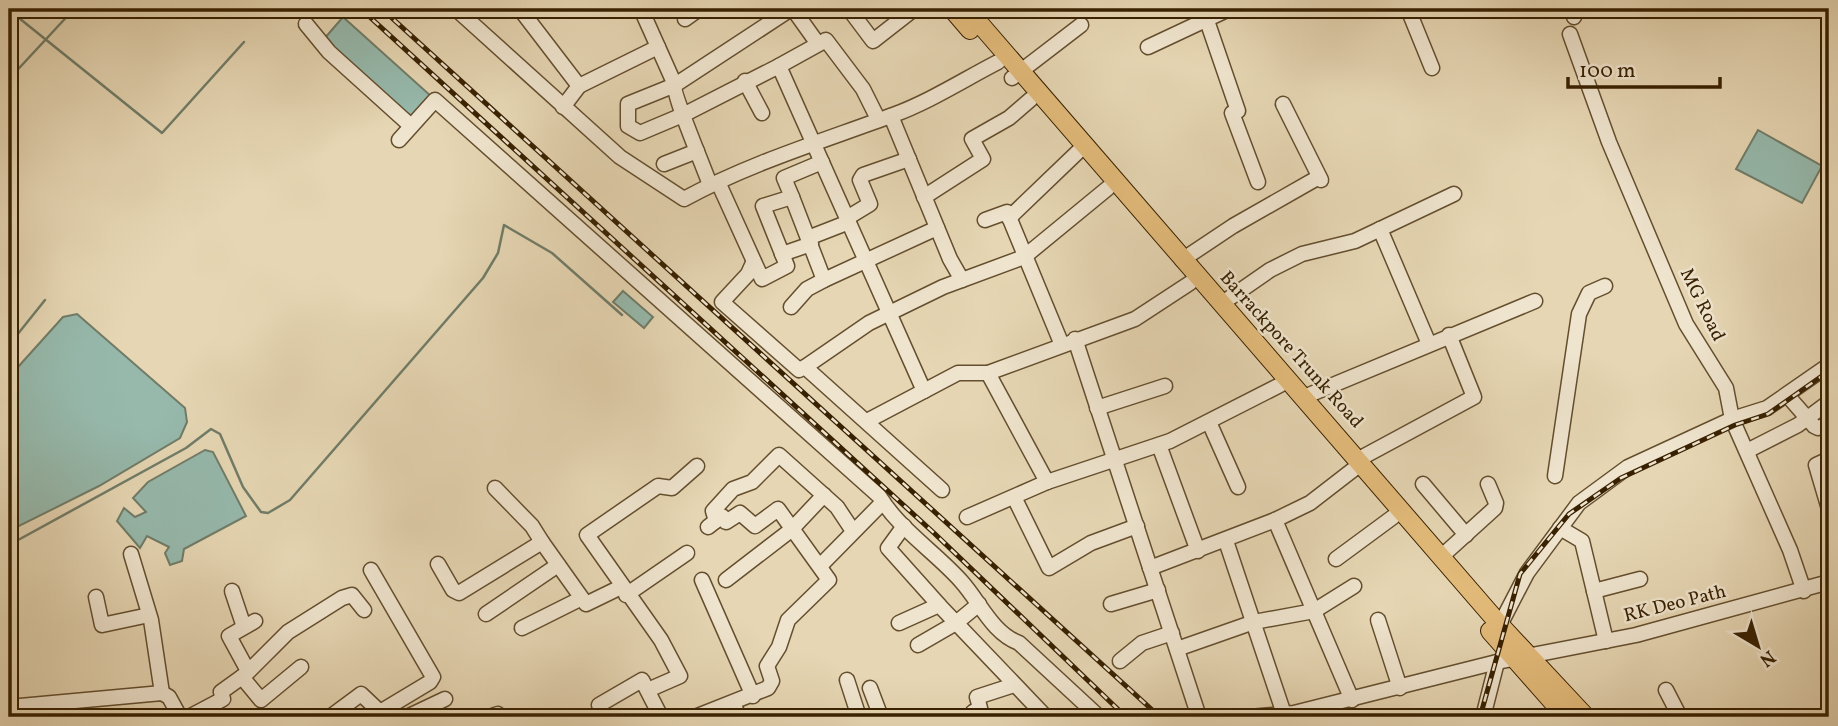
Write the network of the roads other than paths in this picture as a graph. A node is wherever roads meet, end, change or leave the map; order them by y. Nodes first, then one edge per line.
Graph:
1 (456, 9) edge
2 (520, 9) edge
3 (641, 9) edge
4 (699, 9) edge
5 (792, 9) edge
6 (849, 9) edge
7 (914, 9) edge
8 (952, 9) edge
9 (967, 9) edge
10 (1228, 9) edge
11 (1408, 9) edge
12 (1205, 13) edge
13 (685, 19) dead end
14 (306, 24) dead end
15 (1081, 25) dead end
16 (1570, 34) dead end
17 (818, 44) junction
18 (658, 47) junction
19 (1148, 47) dead end
20 (998, 62) junction
21 (779, 66) junction
22 (1432, 68) dead end
23 (1016, 75) junction
24 (745, 81) junction
25 (675, 85) junction
26 (579, 86) junction
27 (1031, 99) junction
28 (1283, 104) dead end
29 (563, 107) junction
30 (762, 113) dead end
31 (685, 114) junction
32 (885, 117) junction
33 (411, 126) junction
34 (399, 140) dead end
35 (814, 144) junction
36 (1081, 149) junction
37 (697, 151) junction
38 (909, 159) junction
39 (822, 162) junction
40 (664, 164) dead end
41 (1258, 182) dead end
42 (714, 183) junction
43 (1108, 188) junction
44 (1454, 194) dead end
45 (792, 197) junction
46 (924, 197) junction
47 (1009, 218) junction
48 (848, 220) junction
49 (985, 220) dead end
50 (937, 228) junction
51 (1380, 229) junction
52 (810, 241) junction
53 (782, 254) junction
54 (1024, 257) junction
55 (1182, 260) junction
56 (867, 261) junction
57 (753, 263) junction
58 (824, 280) junction
59 (962, 280) junction
60 (1190, 283) junction
61 (1605, 286) dead end
62 (1535, 301) dead end
63 (1221, 304) junction
64 (791, 307) dead end
65 (889, 313) junction
66 (1449, 335) junction
67 (1068, 342) junction
68 (1429, 344) junction
69 (1829, 365) edge
70 (805, 367) junction
71 (988, 373) junction
72 (1280, 385) junction
73 (1165, 386) dead end
74 (924, 391) junction
75 (1787, 395) junction
76 (1304, 397) junction
77 (1829, 402) edge
78 (1097, 408) junction
79 (1732, 419) junction
80 (1806, 420) junction
81 (867, 421) junction
82 (1209, 422) junction
83 (1829, 424) edge
84 (1158, 445) junction
85 (1747, 451) junction
86 (1829, 459) edge
87 (1116, 460) junction
88 (1356, 464) junction
89 (696, 466) dead end
90 (1555, 476) dead end
91 (1047, 482) junction
92 (1423, 484) dead end
93 (1488, 484) dead end
94 (1238, 487) dead end
95 (495, 488) dead end
96 (942, 491) dead end
97 (824, 495) junction
98 (1014, 497) junction
99 (883, 502) junction
100 (1829, 509) edge
101 (967, 517) dead end
102 (1393, 517) junction
103 (1275, 520) junction
104 (904, 526) junction
105 (1136, 526) junction
106 (1560, 528) junction
107 (791, 530) junction
108 (853, 531) junction
109 (1466, 535) junction
110 (1226, 541) junction
111 (542, 542) junction
112 (1198, 551) junction
113 (687, 553) dead end
114 (131, 554) dead end
115 (1442, 556) junction
116 (1336, 559) dead end
117 (438, 564) dead end
118 (558, 565) junction
119 (820, 566) junction
120 (1150, 568) junction
121 (371, 570) dead end
122 (1640, 579) dead end
123 (702, 580) dead end
124 (726, 580) dead end
125 (1829, 582) edge
126 (1354, 586) dead end
127 (1158, 590) junction
128 (232, 591) dead end
129 (624, 591) junction
130 (1594, 591) junction
131 (1804, 591) junction
132 (96, 597) dead end
133 (580, 598) junction
134 (979, 604) junction
135 (1111, 604) dead end
136 (939, 605) junction
137 (363, 610) dead end
138 (1314, 611) junction
139 (486, 614) dead end
140 (149, 615) junction
141 (1378, 620) dead end
142 (1254, 622) junction
143 (899, 623) dead end
144 (956, 623) junction
145 (1500, 625) junction
146 (522, 628) dead end
147 (1172, 633) junction
148 (1606, 641) junction
149 (918, 645) dead end
150 (1177, 649) junction
151 (1513, 658) junction
152 (1120, 661) dead end
153 (301, 667) dead end
154 (245, 674) junction
155 (847, 680) dead end
156 (1014, 685) junction
157 (870, 688) dead end
158 (1400, 688) junction
159 (648, 690) junction
160 (1665, 690) dead end
161 (162, 693) junction
162 (753, 696) junction
163 (445, 699) dead end
164 (1352, 700) junction
165 (733, 703) junction
166 (599, 705) dead end
167 (9, 707) edge
168 (56, 711) edge
169 (1315, 713) edge
170 (1284, 714) junction
171 (380, 715) edge
172 (1572, 715) edge
173 (180, 717) edge
174 (189, 717) edge
175 (330, 717) edge
176 (407, 717) edge
177 (662, 717) edge
178 (695, 717) edge
179 (739, 717) edge
180 (859, 717) edge
181 (881, 717) edge
182 (975, 717) edge
183 (1046, 717) edge
184 (1099, 717) edge
185 (1199, 717) edge
186 (1250, 717) edge
187 (1483, 717) edge
188 (1680, 717) edge

1 - 29 street
2 - 26 street
3 - 18 street
4 - 13 street
5 - 17 street
5 - 25 street
6 - 7 street
8 - 20 main road, Barrackpore Trunk Road
9 - 23 main road, Barrackpore Trunk Road
10 - 12 street
11 - 22 street
12 - 19 street
12 - 41 street
14 - 33 street
15 - 23 street
16 - 79 street, MG Road
17 - 21 street
17 - 32 street
18 - 25 street
18 - 26 street
20 - 23 main road, Barrackpore Trunk Road
20 - 32 street
21 - 24 street
21 - 35 street
23 - 27 main road, Barrackpore Trunk Road
23 - 36 main road, Barrackpore Trunk Road
24 - 30 street
24 - 31 street
25 - 31 street
25 - 31 street
26 - 29 street
27 - 36 main road, Barrackpore Trunk Road
27 - 46 street
28 - 55 street
29 - 42 street
31 - 37 street
32 - 35 street
32 - 38 street
33 - 34 street
33 - 99 street
35 - 39 street
35 - 42 street
36 - 43 main road, Barrackpore Trunk Road
36 - 47 street
36 - 55 main road, Barrackpore Trunk Road
37 - 40 street
37 - 42 street
38 - 46 street
38 - 48 street
39 - 45 street
39 - 48 street
42 - 57 street
43 - 54 street
43 - 60 main road, Barrackpore Trunk Road
44 - 51 street
45 - 52 street
45 - 53 street
46 - 50 street
47 - 49 street
47 - 54 street
48 - 52 street
48 - 56 street
50 - 56 street
50 - 59 street
51 - 63 street
51 - 68 street
52 - 53 street
52 - 58 street
53 - 57 street
54 - 59 street
54 - 67 street
55 - 63 main road, Barrackpore Trunk Road
56 - 58 street
56 - 65 street
57 - 70 street
58 - 64 street
59 - 65 street
60 - 67 street
60 - 72 main road, Barrackpore Trunk Road
61 - 90 street
62 - 66 street
63 - 76 main road, Barrackpore Trunk Road
65 - 70 street
65 - 74 street
66 - 68 street
66 - 88 street
67 - 71 street
67 - 78 street
68 - 76 street
69 - 75 street
70 - 81 street
71 - 74 street
71 - 91 street
72 - 82 street
72 - 88 main road, Barrackpore Trunk Road
73 - 78 street
74 - 81 street
75 - 79 street
75 - 80 street
76 - 88 main road, Barrackpore Trunk Road
77 - 80 street
78 - 87 street
79 - 85 street, MG Road
79 - 106 street
80 - 83 street
80 - 85 street
81 - 96 street
82 - 84 street
82 - 94 street
84 - 87 street
84 - 112 street
85 - 131 street, MG Road
86 - 100 street
87 - 91 street
87 - 105 street
88 - 102 main road, Barrackpore Trunk Road
88 - 103 street
88 - 115 main road, Barrackpore Trunk Road
89 - 129 street
91 - 98 street
92 - 109 street
93 - 109 street
95 - 111 street
97 - 107 street
97 - 107 street
97 - 108 street
98 - 101 street
98 - 105 street
99 - 104 street
99 - 108 street
102 - 116 street
102 - 151 main road, Barrackpore Trunk Road
103 - 110 street
103 - 138 street
104 - 134 street
104 - 136 street
105 - 120 street
106 - 130 street
106 - 145 street
107 - 119 street
107 - 124 street
108 - 119 street
109 - 115 street
110 - 112 street
110 - 142 street
111 - 117 street
111 - 118 street
112 - 120 street
113 - 129 street
114 - 140 street
115 - 145 main road, Barrackpore Trunk Road
118 - 133 street
118 - 139 street
119 - 162 street
120 - 127 street
121 - 171 street
122 - 130 street
123 - 162 street
125 - 131 street, RK Deo Path
126 - 138 street
127 - 135 street
127 - 147 street
128 - 154 street
129 - 133 street
129 - 159 street
130 - 148 street
131 - 148 street, RK Deo Path
132 - 140 street
133 - 146 street
134 - 144 street
134 - 184 street
136 - 143 street
136 - 144 street
137 - 154 street
138 - 142 street
138 - 164 street
140 - 161 street
141 - 158 street
142 - 150 street
142 - 170 street
144 - 149 street
144 - 156 street
145 - 151 main road, Barrackpore Trunk Road
147 - 150 street
147 - 152 street
148 - 151 street, RK Deo Path
150 - 185 street
151 - 158 street, RK Deo Path
151 - 172 main road, Barrackpore Trunk Road
151 - 187 street
153 - 154 street
154 - 174 street
155 - 180 street
156 - 182 street
156 - 183 street
157 - 181 street
158 - 164 street, RK Deo Path
159 - 166 street
159 - 177 street
160 - 188 street
161 - 168 street
161 - 173 street
162 - 165 street
163 - 176 street
164 - 169 street, RK Deo Path
165 - 178 street
165 - 179 street
167 - 168 street
169 - 170 street, RK Deo Path
170 - 186 street, RK Deo Path
171 - 175 street

